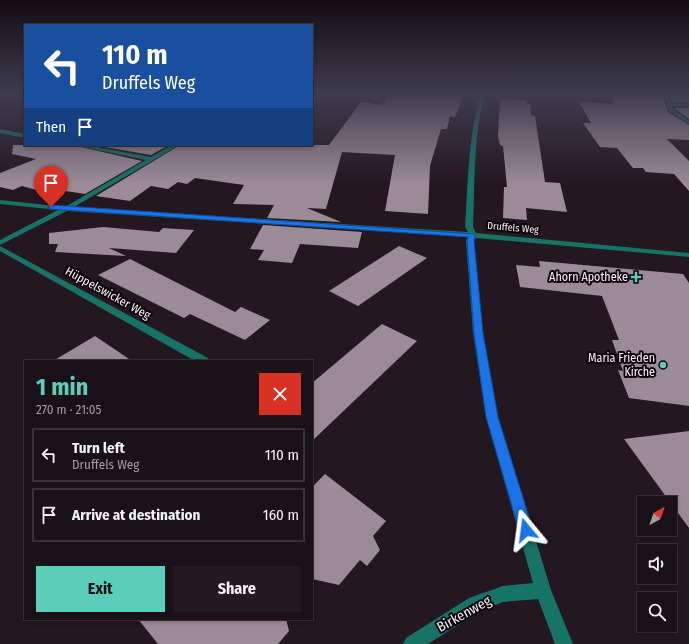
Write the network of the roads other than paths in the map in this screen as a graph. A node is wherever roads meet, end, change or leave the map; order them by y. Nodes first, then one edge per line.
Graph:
1 (477, 124) edge
2 (0, 131) edge
3 (24, 136) edge
4 (81, 146) edge
5 (174, 146) edge
6 (150, 159) junction
7 (0, 202) edge
8 (66, 209) junction
9 (473, 235) junction
10 (0, 243) edge
11 (0, 248) edge
12 (689, 255) edge
13 (202, 360) edge
14 (543, 590) junction
15 (412, 644) edge
16 (564, 644) edge

1 - 9 street
2 - 3 street
4 - 6 street
5 - 6 street
6 - 8 street
7 - 8 street, Druffels Weg
8 - 9 street, Druffels Weg
8 - 10 street
9 - 12 street, Druffels Weg
9 - 14 street
11 - 13 street, Hüppelswicker Weg
14 - 15 street, Birkenweg
14 - 16 street

